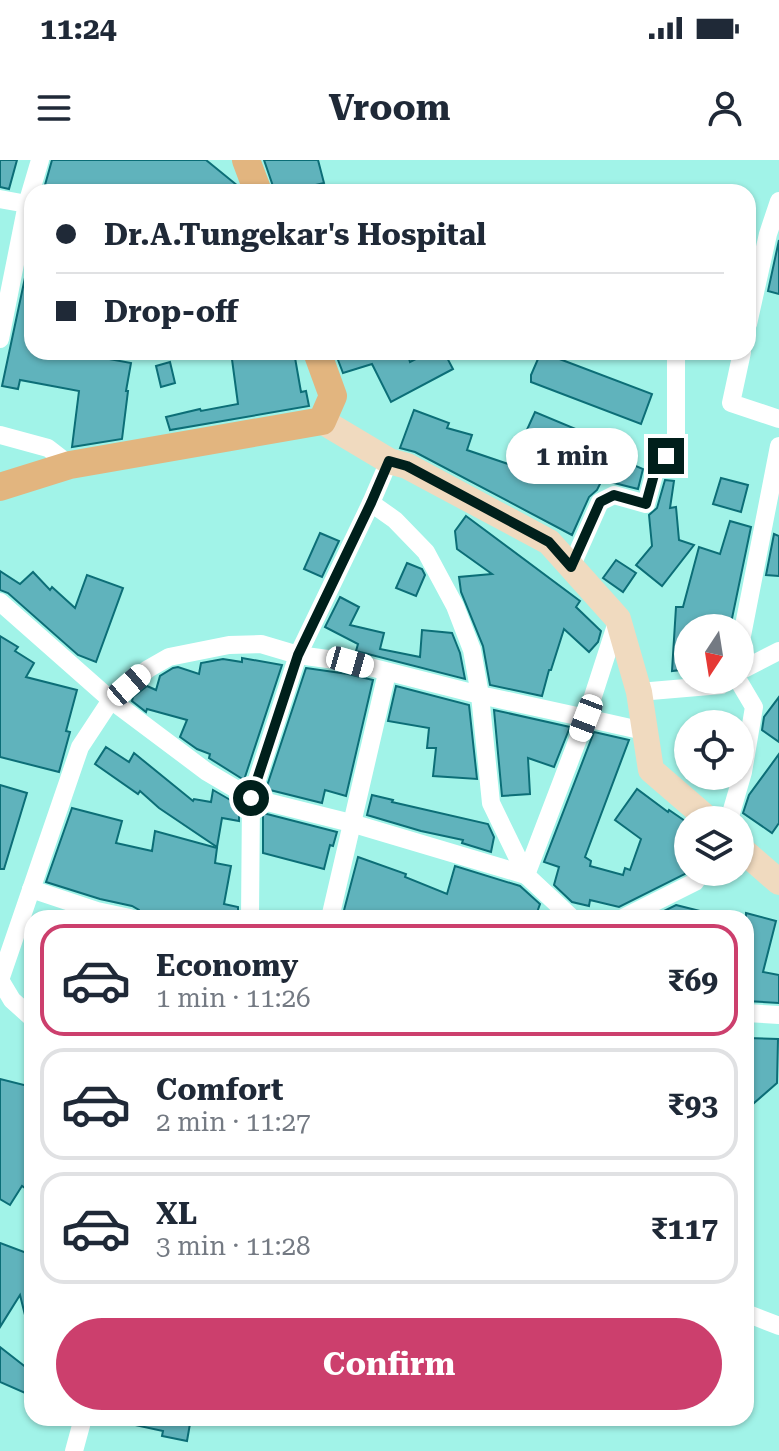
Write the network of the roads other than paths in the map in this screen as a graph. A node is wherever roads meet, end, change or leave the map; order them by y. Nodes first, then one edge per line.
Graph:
1 (40, 160) edge
2 (246, 160) edge
3 (33, 184) edge
4 (255, 184) edge
5 (0, 199) edge
6 (779, 201) edge
7 (24, 203) edge
8 (24, 219) edge
9 (756, 233) edge
10 (768, 234) junction
11 (756, 288) edge
12 (0, 339) edge
13 (320, 360) edge
14 (676, 360) edge
15 (740, 360) edge
16 (779, 419) edge
17 (322, 421) junction
18 (0, 435) edge
19 (779, 446) edge
20 (389, 461) junction
21 (70, 465) junction
22 (0, 487) edge
23 (371, 503) junction
24 (571, 567) junction
25 (4, 614) edge
26 (746, 614) edge
27 (618, 619) junction
28 (779, 651) edge
29 (298, 655) junction
30 (754, 664) edge
31 (387, 673) junction
32 (674, 689) edge
33 (639, 692) junction
34 (746, 694) edge
35 (480, 695) junction
36 (111, 700) junction
37 (586, 718) junction
38 (644, 731) junction
39 (251, 798) junction
40 (693, 806) edge
41 (733, 806) edge
42 (351, 823) junction
43 (754, 860) edge
44 (526, 875) junction
45 (779, 882) edge
46 (687, 886) edge
47 (31, 889) junction
48 (94, 910) edge
49 (250, 910) edge
50 (332, 910) edge
51 (563, 910) edge
52 (639, 910) edge
53 (0, 980) edge
54 (24, 1011) edge
55 (754, 1013) edge
56 (779, 1015) edge
57 (754, 1316) edge
58 (779, 1326) edge
59 (81, 1426) edge
60 (74, 1451) edge

1 - 3 street
2 - 4 main road
5 - 7 street
6 - 10 street
8 - 12 street
9 - 10 street
10 - 11 street
13 - 17 main road
14 - 24 street
15 - 16 street
17 - 20 street
17 - 21 main road
18 - 21 street
19 - 26 street
20 - 23 street
20 - 24 street
21 - 22 main road
23 - 29 street
23 - 35 street
24 - 27 street
25 - 36 street
27 - 33 street
27 - 37 street
28 - 30 street
29 - 31 street
29 - 36 street
29 - 39 street
31 - 35 street
31 - 42 street
32 - 33 street
33 - 38 street
34 - 41 street
35 - 37 street
35 - 44 street
36 - 39 street
36 - 47 street
37 - 38 street
37 - 44 street
38 - 40 street
39 - 42 street
39 - 49 street
42 - 44 street
42 - 50 street
43 - 45 street
44 - 51 street
46 - 52 street
47 - 48 street
47 - 53 street
53 - 54 street
55 - 56 street
57 - 58 street
59 - 60 street

